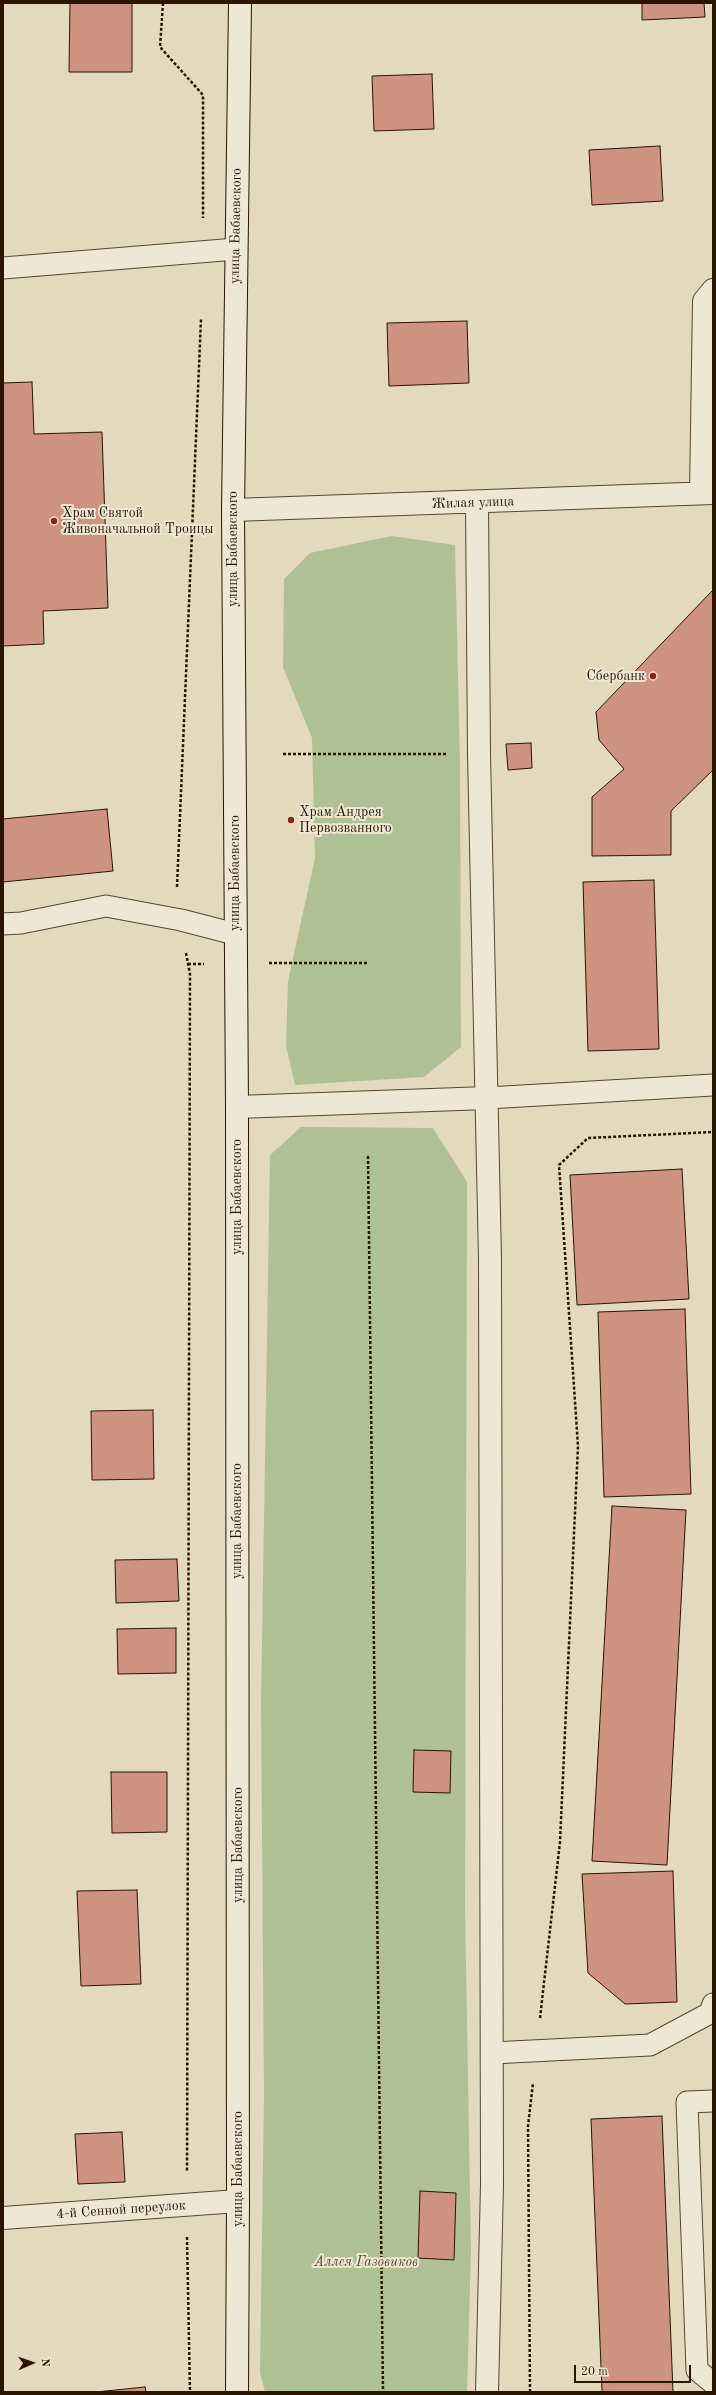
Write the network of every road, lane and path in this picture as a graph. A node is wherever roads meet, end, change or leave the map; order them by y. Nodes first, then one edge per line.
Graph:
1 (163, 3) edge
2 (240, 3) edge
3 (236, 249) junction
4 (202, 251) junction
5 (3, 268) edge
6 (713, 290) edge
7 (201, 316) dead end
8 (707, 493) edge
9 (478, 503) junction
10 (233, 510) junction
11 (283, 754) dead end
12 (479, 754) junction
13 (181, 920) junction
14 (3, 924) edge
15 (235, 934) junction
16 (236, 963) junction
17 (367, 963) dead end
18 (188, 964) junction
19 (713, 1085) edge
20 (486, 1098) junction
21 (237, 1107) junction
22 (713, 1132) edge
23 (368, 1156) dead end
24 (713, 2004) edge
25 (537, 2050) junction
26 (492, 2052) junction
27 (713, 2102) edge
28 (238, 2201) junction
29 (187, 2205) junction
30 (3, 2218) edge
31 (713, 2383) edge
32 (190, 2392) edge
33 (237, 2392) edge
34 (383, 2392) edge
35 (487, 2392) edge
36 (530, 2392) edge

1 - 4 path
2 - 3 street, улица Бабаевского
3 - 4 lane
3 - 10 street, улица Бабаевского
4 - 5 lane
6 - 8 street
7 - 13 path
8 - 9 street, Жилая улица
9 - 10 street, Жилая улица
9 - 12 street
10 - 15 street, улица Бабаевского
11 - 12 path
12 - 20 street
13 - 14 lane
13 - 15 lane
13 - 18 path
15 - 16 street, улица Бабаевского
16 - 17 path
16 - 18 path
16 - 21 street, улица Бабаевского
18 - 29 path
19 - 20 lane
20 - 21 street
20 - 26 street
21 - 28 street, улица Бабаевского
22 - 25 path
23 - 34 path
24 - 25 lane
25 - 26 lane
25 - 36 path
26 - 35 street
27 - 31 lane
28 - 29 street, 4-й Сенной переулок
28 - 33 street, улица Бабаевского
29 - 30 street, 4-й Сенной переулок
29 - 32 path

